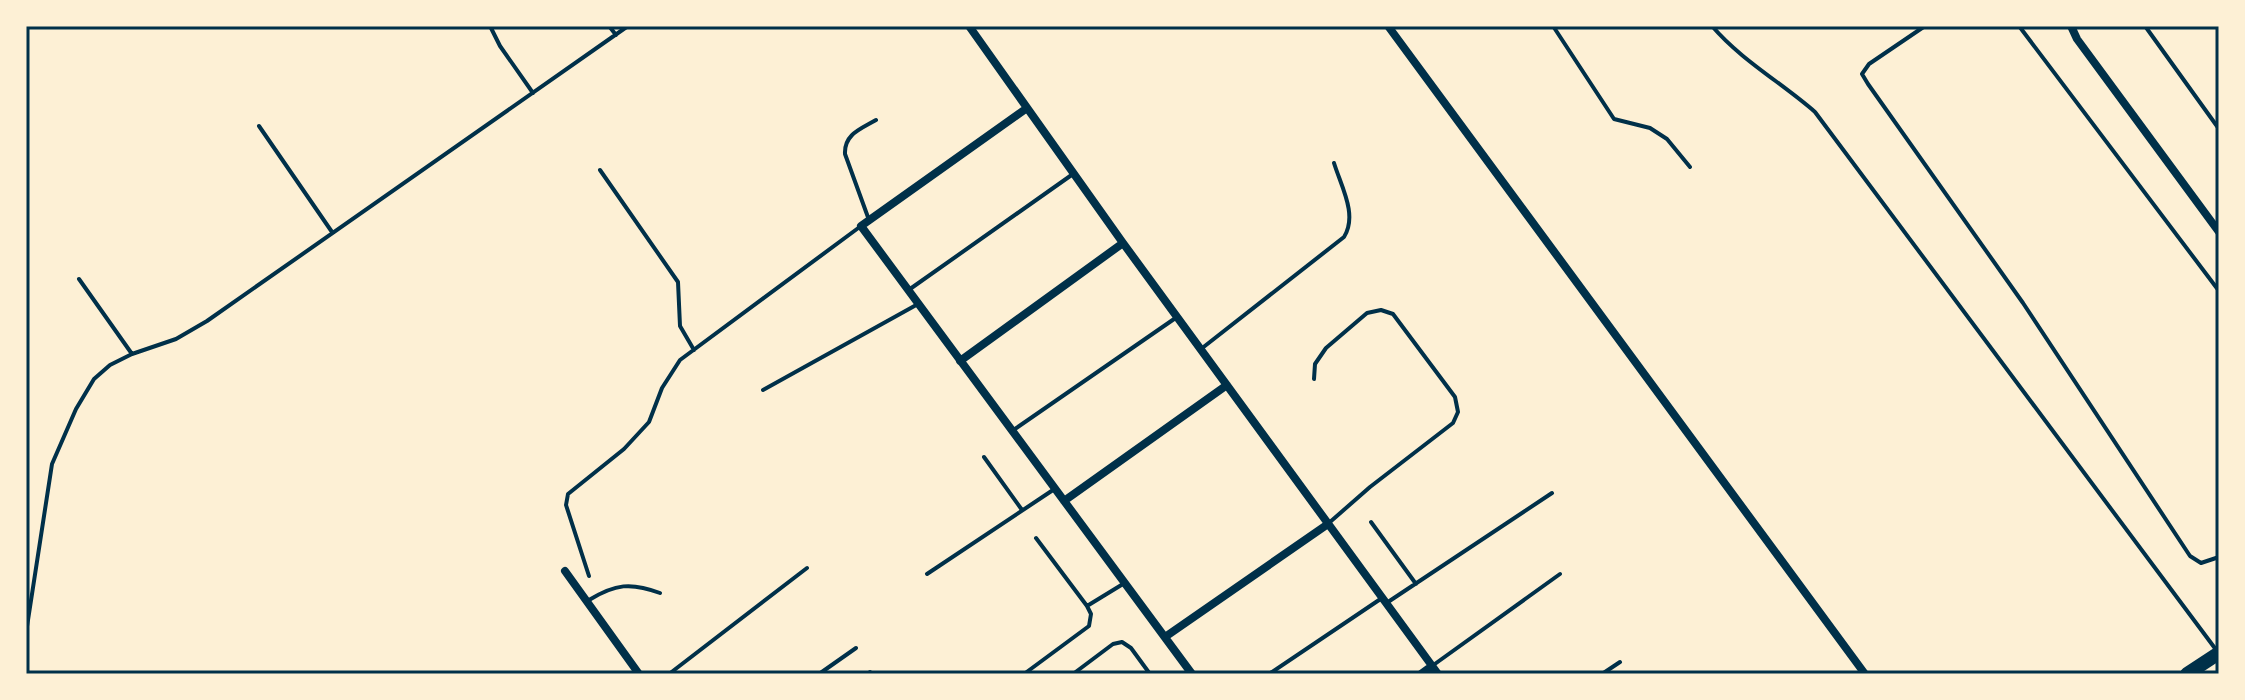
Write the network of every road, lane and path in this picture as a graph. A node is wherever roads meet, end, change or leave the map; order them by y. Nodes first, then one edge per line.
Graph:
1 (490, 26) edge
2 (609, 26) edge
3 (628, 26) edge
4 (969, 26) edge
5 (1388, 26) edge
6 (1553, 26) edge
7 (1712, 26) edge
8 (1925, 26) edge
9 (2019, 26) edge
10 (2071, 26) edge
11 (2145, 26) edge
12 (616, 35) junction
13 (533, 93) junction
14 (1027, 108) junction
15 (876, 120) dead end
16 (259, 126) dead end
17 (2219, 129) edge
18 (1334, 163) dead end
19 (1690, 167) dead end
20 (600, 170) dead end
21 (1075, 173) junction
22 (865, 223) junction
23 (2219, 232) edge
24 (332, 233) junction
25 (1123, 243) junction
26 (79, 279) dead end
27 (908, 291) junction
28 (2219, 291) edge
29 (918, 304) junction
30 (1177, 317) junction
31 (1201, 349) junction
32 (694, 350) junction
33 (132, 354) junction
34 (960, 361) junction
35 (1314, 379) dead end
36 (1227, 385) junction
37 (763, 390) dead end
38 (1012, 431) junction
39 (984, 457) dead end
40 (1055, 488) junction
41 (1552, 493) dead end
42 (1064, 501) junction
43 (1022, 510) junction
44 (1371, 522) dead end
45 (1328, 524) junction
46 (1036, 538) dead end
47 (2219, 557) edge
48 (807, 568) dead end
49 (565, 571) dead end
50 (927, 574) dead end
51 (1560, 574) dead end
52 (589, 576) dead end
53 (1125, 583) junction
54 (1416, 584) junction
55 (660, 593) dead end
56 (1384, 601) junction
57 (587, 602) junction
58 (1087, 606) junction
59 (26, 633) edge
60 (1165, 637) junction
61 (856, 648) dead end
62 (2219, 653) edge
63 (1620, 662) dead end
64 (677, 667) junction
65 (1435, 670) edge
66 (639, 674) edge
67 (669, 674) edge
68 (682, 674) edge
69 (819, 674) edge
70 (1024, 674) edge
71 (1073, 674) edge
72 (1150, 674) edge
73 (1192, 674) edge
74 (1269, 674) edge
75 (1421, 674) edge
76 (1602, 674) edge
77 (1865, 674) edge
78 (2187, 674) edge

1 - 13 lane
2 - 12 lane
3 - 12 lane
4 - 14 street
5 - 77 street
6 - 19 lane
7 - 62 lane
8 - 47 lane
9 - 28 lane
10 - 23 street
11 - 17 lane
12 - 13 lane
13 - 24 lane
14 - 21 street
14 - 22 street
15 - 22 lane
16 - 24 lane
18 - 31 lane
20 - 32 lane
21 - 25 street
21 - 27 lane
22 - 27 street
22 - 32 lane
24 - 33 lane
25 - 30 street
25 - 34 street
26 - 33 lane
27 - 29 street
29 - 34 street
29 - 37 lane
30 - 31 street
30 - 38 lane
31 - 36 street
32 - 52 lane
33 - 59 lane
34 - 38 street
35 - 45 lane
36 - 42 street
36 - 45 street
38 - 40 street
39 - 43 lane
40 - 42 street
40 - 43 lane
41 - 54 lane
42 - 53 street
43 - 50 lane
44 - 54 lane
45 - 56 street
45 - 60 street
46 - 58 lane
48 - 64 lane
49 - 57 street
51 - 65 lane
53 - 58 lane
53 - 60 street
54 - 56 lane
55 - 57 lane
56 - 65 street
56 - 74 lane
57 - 66 street
58 - 70 lane
60 - 73 street
61 - 69 lane
62 - 78 highway
63 - 76 lane
64 - 67 lane
64 - 68 lane
65 - 75 street
71 - 72 lane

